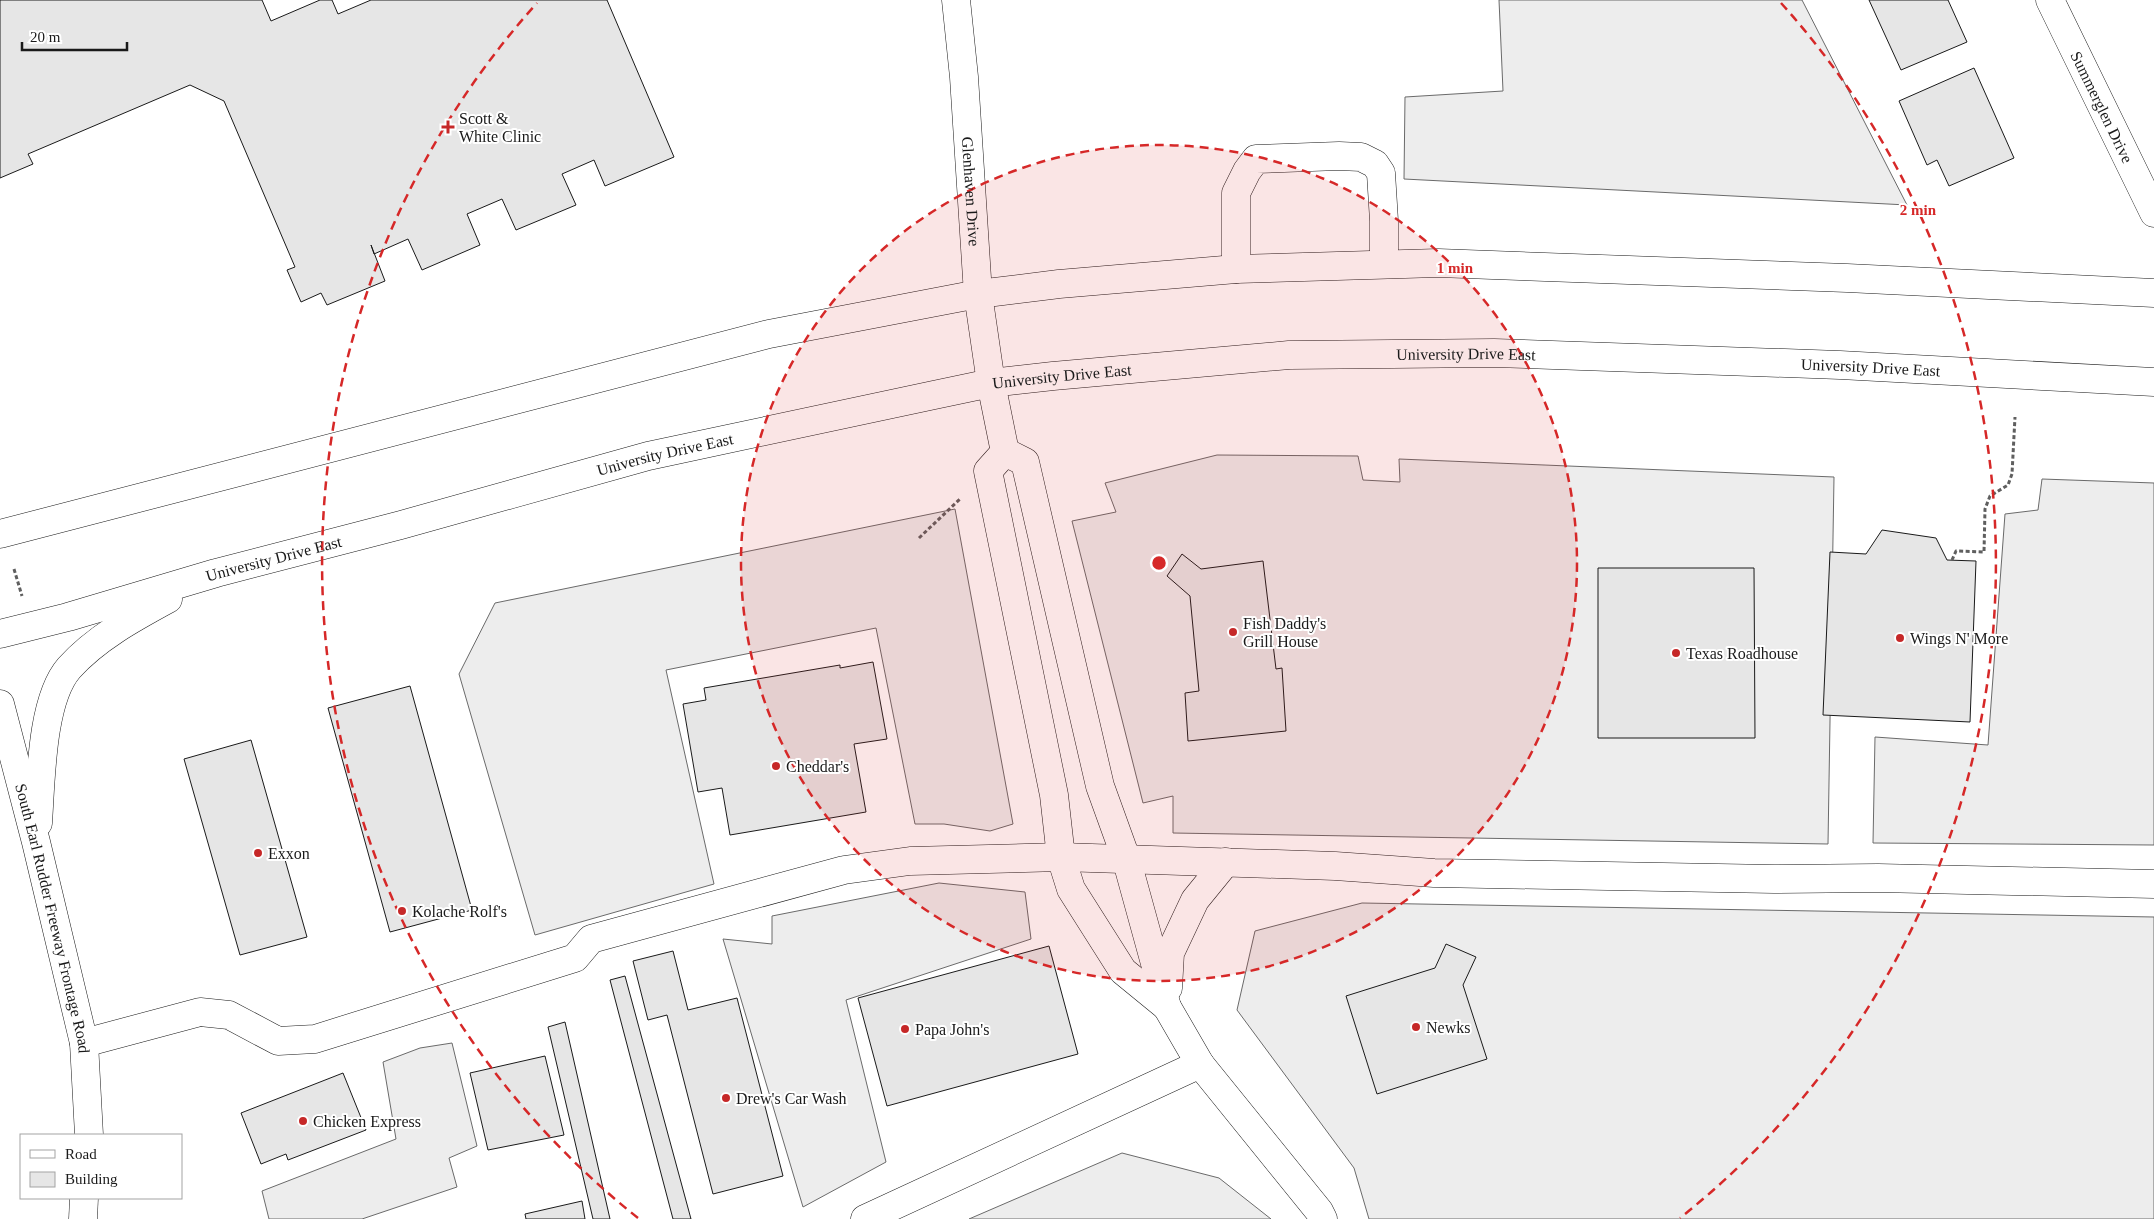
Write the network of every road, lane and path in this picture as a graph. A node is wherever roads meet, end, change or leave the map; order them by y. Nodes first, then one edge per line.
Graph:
1 (956, 0) edge
2 (2050, 0) edge
3 (2154, 213) edge
4 (1384, 264) junction
5 (1236, 269) junction
6 (2154, 293) edge
7 (978, 294) junction
8 (2154, 382) edge
9 (991, 384) junction
10 (2015, 417) dead end
11 (1005, 452) junction
12 (966, 495) dead end
13 (0, 534) edge
14 (919, 538) dead end
15 (1952, 560) dead end
16 (14, 569) dead end
17 (216, 573) junction
18 (23, 600) dead end
19 (0, 634) edge
20 (0, 704) edge
21 (36, 842) junction
22 (1062, 857) junction
23 (1126, 858) junction
24 (1226, 862) junction
25 (2154, 884) edge
26 (1167, 1007) junction
27 (84, 1043) junction
28 (1200, 1064) junction
29 (88, 1134) edge
30 (84, 1199) edge
31 (83, 1219) edge
32 (864, 1219) edge
33 (1323, 1219) edge

1 - 7 main road, Glenhaven Drive
2 - 3 main road, Summerglen Drive
4 - 5 main road
4 - 5 main road
4 - 6 main road
5 - 7 main road
7 - 9 main road, Glenhaven Drive
7 - 13 main road
8 - 9 main road, University Drive East
9 - 11 main road, Glenhaven Drive
9 - 17 main road, University Drive East
10 - 15 path
11 - 22 main road
11 - 23 main road
12 - 14 path
16 - 18 path
17 - 19 main road, University Drive East
17 - 21 main road
20 - 21 main road, South Earl Rudder Freeway Frontage Road
21 - 27 main road, South Earl Rudder Freeway Frontage Road
22 - 23 main road
22 - 26 main road
22 - 27 main road
23 - 24 main road
23 - 26 main road
24 - 25 main road
24 - 26 main road
26 - 28 main road
27 - 29 main road, South Earl Rudder Freeway Frontage Road
28 - 32 main road
28 - 33 main road
30 - 31 main road

